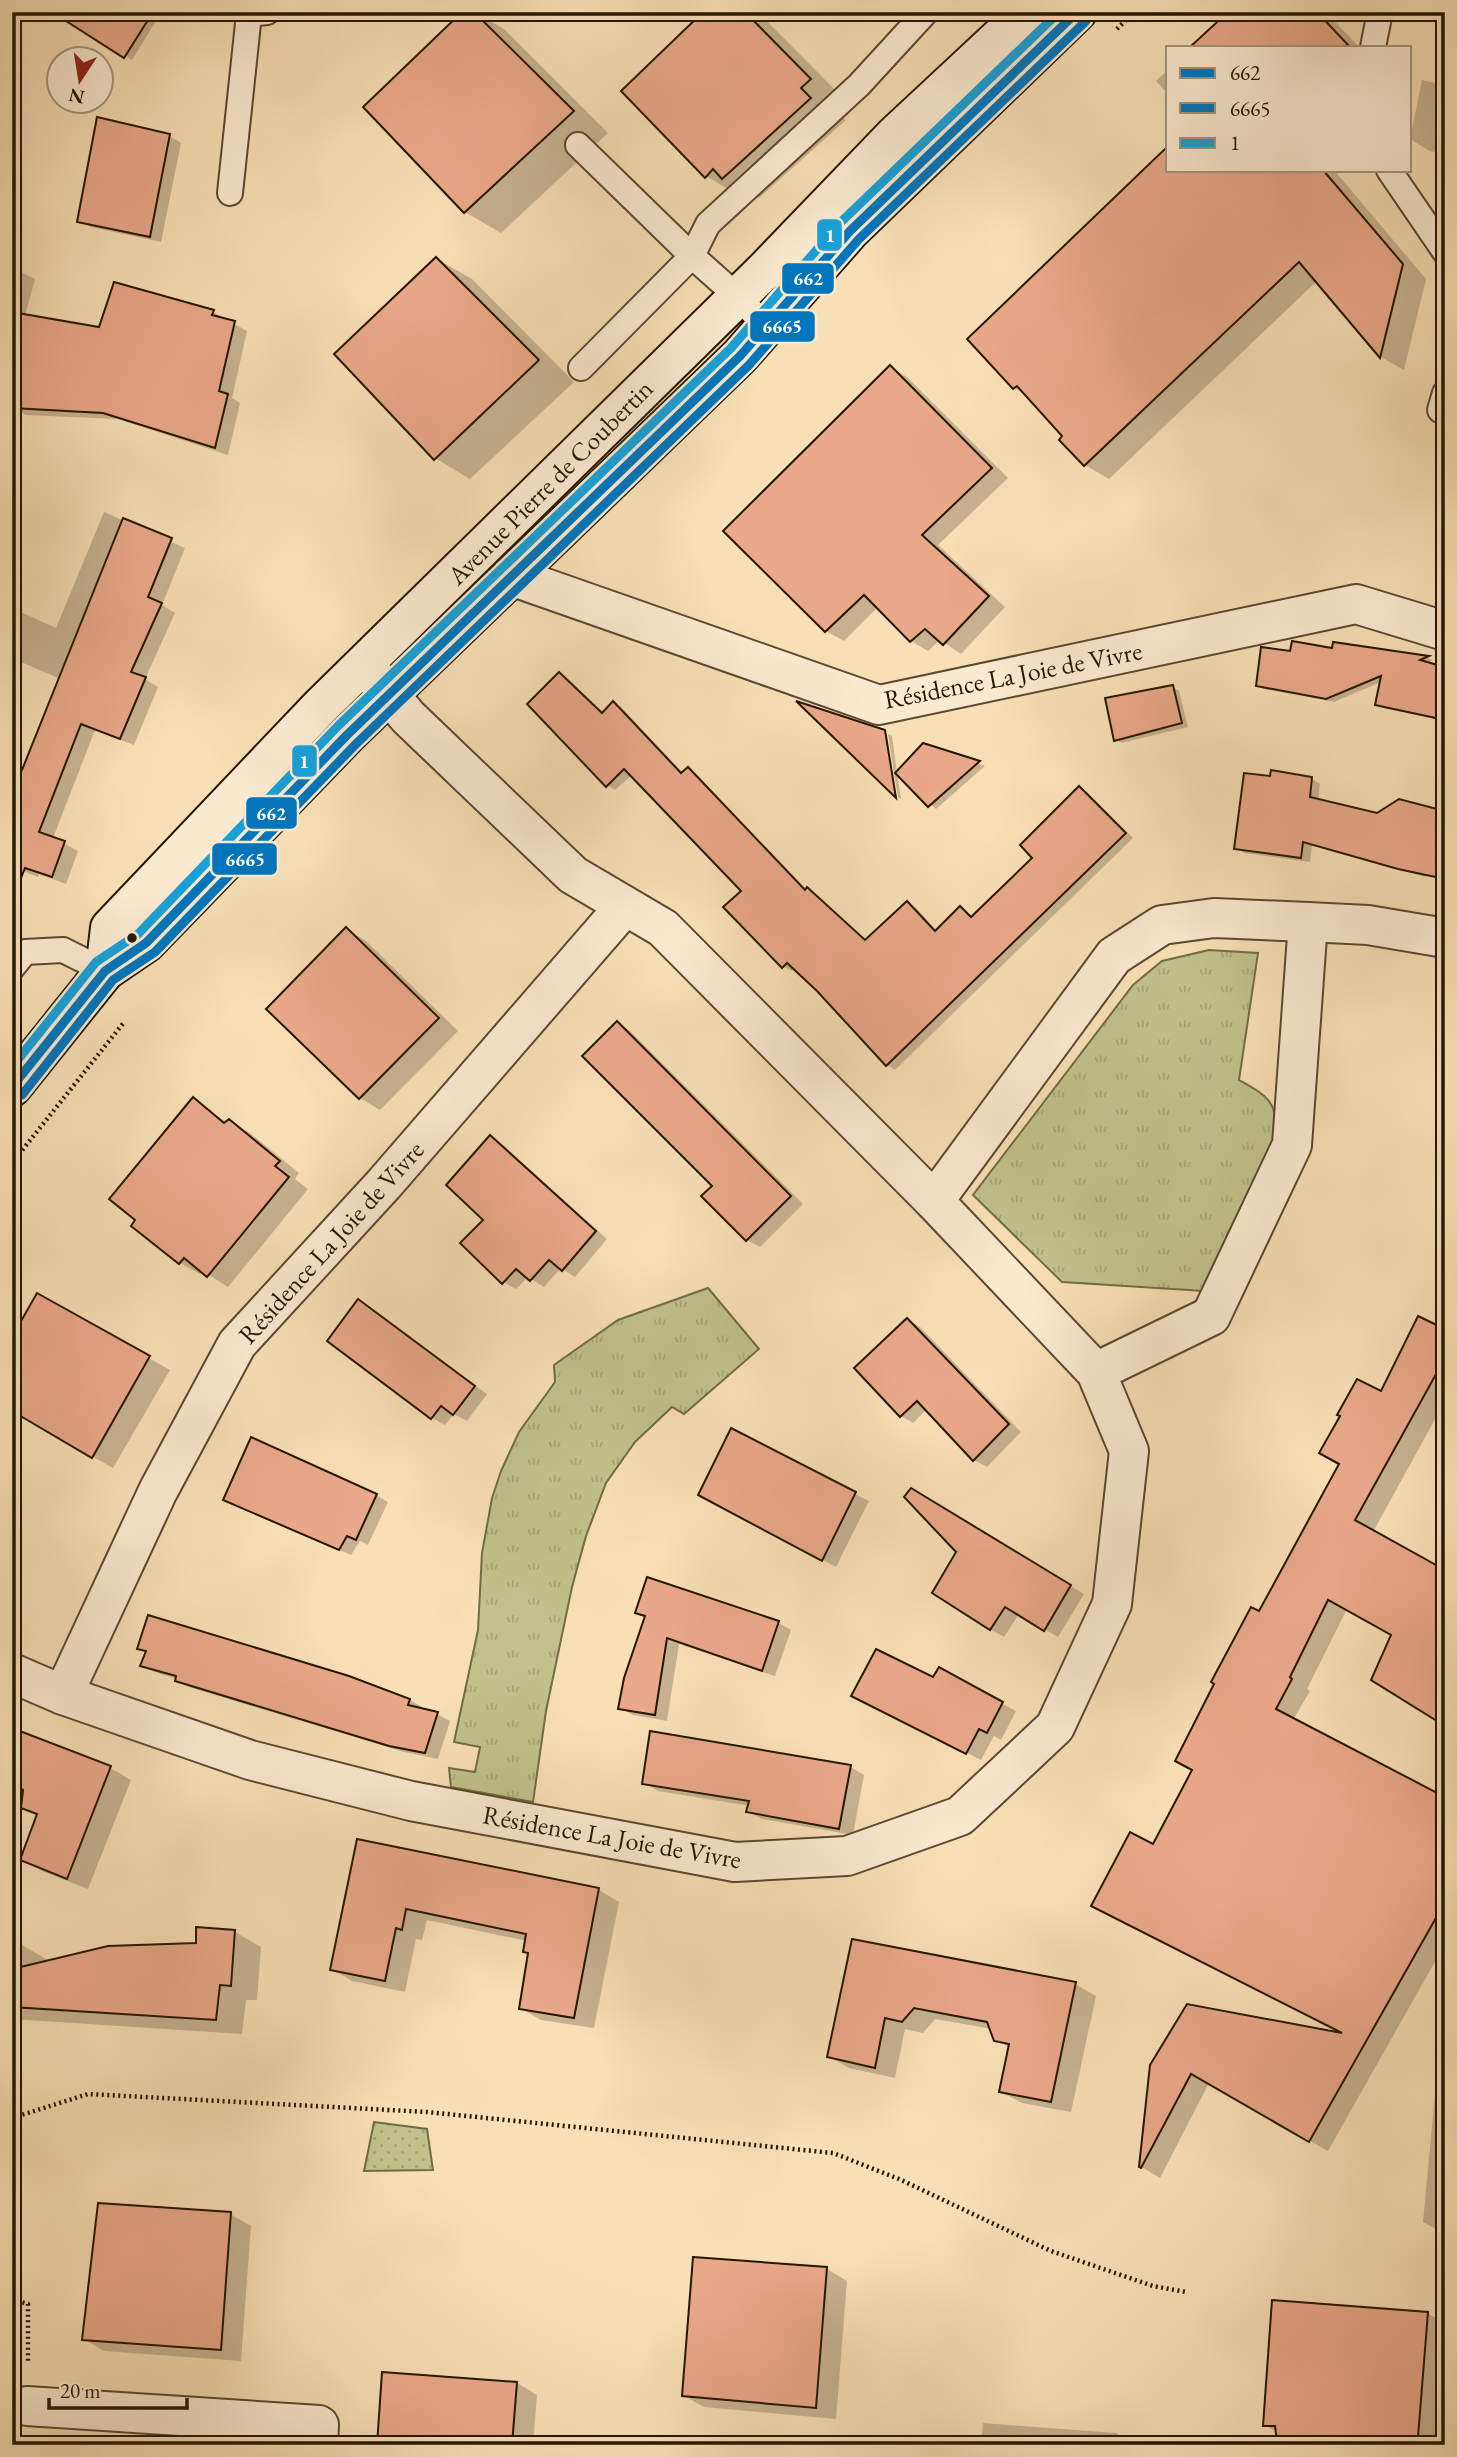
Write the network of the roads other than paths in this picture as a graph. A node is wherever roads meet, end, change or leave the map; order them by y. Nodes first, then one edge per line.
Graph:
1 (267, 12) edge
2 (926, 12) edge
3 (1027, 12) edge
4 (1077, 12) edge
5 (1380, 12) edge
6 (1373, 46) edge
7 (578, 145) dead end
8 (1390, 172) edge
9 (230, 193) dead end
10 (1445, 253) edge
11 (692, 256) junction
12 (738, 296) junction
13 (766, 326) junction
14 (581, 368) dead end
15 (1445, 393) edge
16 (1445, 411) edge
17 (511, 576) junction
18 (1445, 631) edge
19 (364, 665) junction
20 (389, 695) junction
21 (625, 906) junction
22 (1308, 922) junction
23 (1445, 938) edge
24 (12, 968) edge
25 (105, 971) junction
26 (12, 1087) edge
27 (934, 1201) junction
28 (1096, 1372) junction
29 (12, 1673) edge
30 (62, 1695) junction
31 (27, 2406) road end
32 (318, 2445) edge

1 - 9 lane
2 - 11 lane
3 - 12 street, Avenue Pierre de Coubertin
4 - 13 street, Avenue Pierre de Coubertin
5 - 6 lane
7 - 11 lane
8 - 10 lane
11 - 12 lane
11 - 14 lane
12 - 13 lane
12 - 19 street, Avenue Pierre de Coubertin
13 - 17 street, Avenue Pierre de Coubertin
15 - 16 lane
17 - 18 street, Résidence La Joie de Vivre
17 - 20 street, Avenue Pierre de Coubertin
19 - 20 street, Résidence La Joie de Vivre
19 - 25 street, Avenue Pierre de Coubertin
20 - 21 street, Résidence La Joie de Vivre
20 - 25 street, Avenue Pierre de Coubertin
21 - 27 street, Résidence La Joie de Vivre
21 - 30 street, Résidence La Joie de Vivre
22 - 23 street
22 - 27 street
22 - 28 street
24 - 25 lane
25 - 26 street, Avenue Pierre de Coubertin
27 - 28 street, Résidence La Joie de Vivre
28 - 30 street, Résidence La Joie de Vivre
29 - 30 street, Résidence La Joie de Vivre
31 - 32 street

